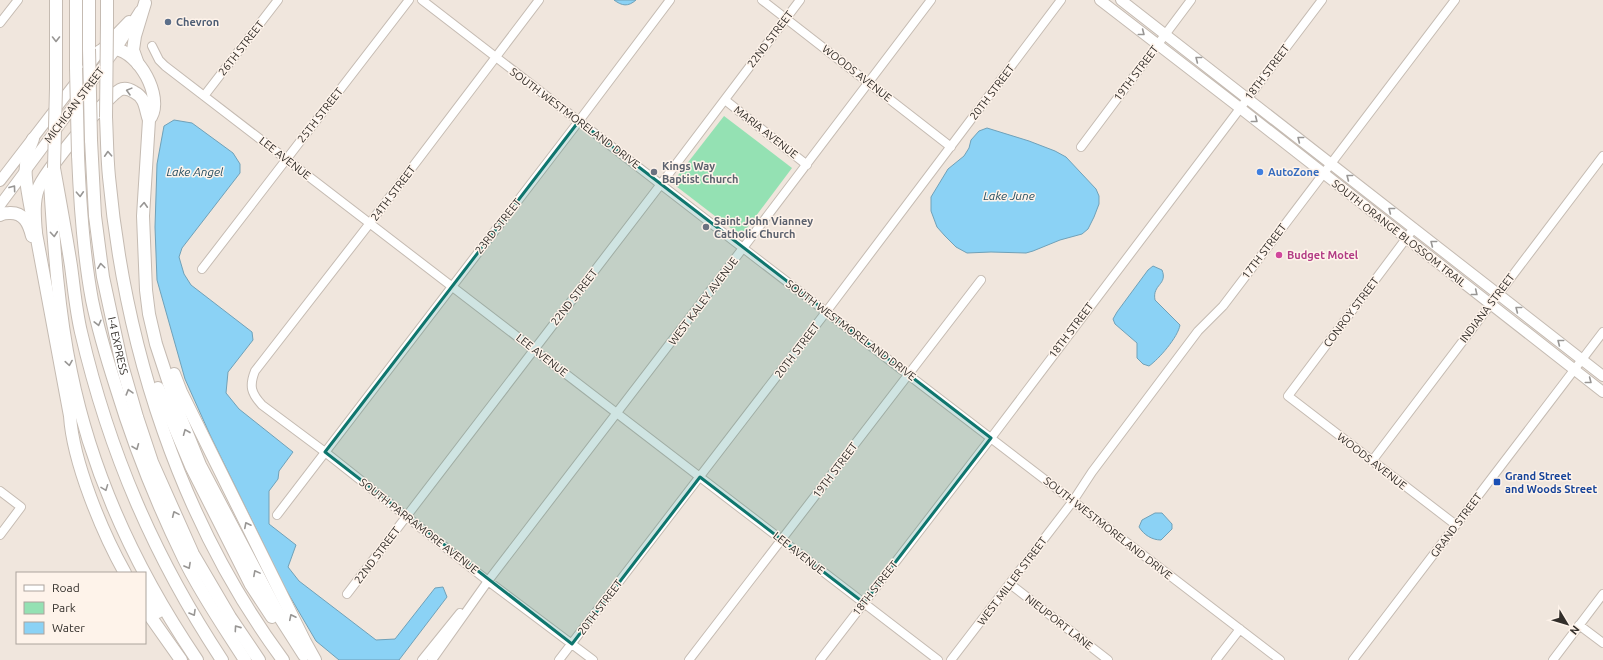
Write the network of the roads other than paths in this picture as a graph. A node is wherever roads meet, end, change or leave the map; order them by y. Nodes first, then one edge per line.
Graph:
1 (18, 0) edge
2 (56, 0) edge
3 (76, 0) edge
4 (89, 0) edge
5 (107, 0) edge
6 (278, 0) edge
7 (409, 0) edge
8 (422, 0) edge
9 (539, 0) edge
10 (670, 0) edge
11 (762, 0) edge
12 (800, 0) edge
13 (931, 0) edge
14 (1061, 0) edge
15 (1100, 0) edge
16 (1121, 0) edge
17 (1191, 0) edge
18 (1322, 0) edge
19 (1455, 0) edge
20 (146, 1) edge
21 (786, 18) junction
22 (0, 23) edge
23 (1165, 34) junction
24 (1157, 44) junction
25 (152, 46) dead end
26 (116, 49) junction
27 (95, 50) junction
28 (496, 58) junction
29 (138, 64) junction
30 (869, 82) junction
31 (204, 96) junction
32 (1248, 98) junction
33 (725, 100) junction
34 (1240, 108) junction
35 (149, 120) junction
36 (579, 121) junction
37 (33, 139) junction
38 (951, 146) junction
39 (1081, 147) dead end
40 (1603, 156) edge
41 (286, 160) junction
42 (1331, 163) junction
43 (807, 165) junction
44 (54, 168) junction
45 (24, 172) junction
46 (1323, 173) junction
47 (0, 181) edge
48 (661, 184) junction
49 (0, 205) edge
50 (0, 215) edge
51 (370, 223) junction
52 (1414, 228) junction
53 (36, 234) junction
54 (1407, 239) junction
55 (145, 244) junction
56 (743, 248) junction
57 (202, 269) dead end
58 (981, 280) dead end
59 (45, 286) junction
60 (451, 286) junction
61 (1498, 294) junction
62 (1490, 305) junction
63 (826, 312) junction
64 (1603, 332) edge
65 (534, 349) junction
66 (140, 358) junction
67 (1582, 359) junction
68 (1574, 370) junction
69 (908, 374) junction
70 (1603, 376) edge
71 (252, 388) joint
72 (1603, 392) edge
73 (1288, 396) joint
74 (617, 413) junction
75 (70, 416) junction
76 (991, 438) junction
77 (325, 452) junction
78 (1372, 461) junction
79 (700, 477) junction
80 (0, 491) edge
81 (1073, 501) junction
82 (277, 515) dead end
83 (406, 516) junction
84 (1456, 525) junction
85 (0, 535) edge
86 (781, 539) junction
87 (125, 572) edge
88 (133, 572) edge
89 (144, 572) edge
90 (146, 575) edge
91 (488, 581) junction
92 (1010, 584) junction
93 (146, 594) edge
94 (347, 594) dead end
95 (1603, 594) edge
96 (864, 603) junction
97 (146, 610) edge
98 (1579, 625) junction
99 (1240, 629) junction
100 (1603, 643) edge
101 (572, 644) junction
102 (194, 656) edge
103 (310, 658) edge
104 (180, 660) edge
105 (222, 660) edge
106 (245, 660) edge
107 (259, 660) edge
108 (283, 660) edge
109 (422, 660) edge
110 (432, 660) edge
111 (560, 660) edge
112 (593, 660) edge
113 (689, 660) edge
114 (820, 660) edge
115 (938, 660) edge
116 (951, 660) edge
117 (1108, 660) edge
118 (1216, 660) edge
119 (1280, 660) edge
120 (1353, 660) edge
121 (1552, 660) edge

1 - 22 street
2 -> 44 highway, bridge
3 -> 106 highway, I-4 EXPRESS, bridge
4 - 27 highway, I-4 EXPRESS
66 -> 5 highway, bridge
6 - 31 street, 26TH STREET
7 - 41 street, 25TH STREET
8 - 28 street, SOUTH WESTMORELAND DRIVE
9 - 28 street, 24TH STREET
10 - 36 street, 23RD STREET
11 - 21 street, WOODS AVENUE
12 - 21 street, 22ND STREET
13 - 30 street, WEST KALEY AVENUE
14 - 38 street, 20TH STREET
15 -> 24 main road, SOUTH ORANGE BLOSSOM TRAIL
16 - 23 main road, SOUTH ORANGE BLOSSOM TRAIL
17 - 23 street, 19TH STREET
18 - 32 street, 18TH STREET
19 - 42 street, 17TH STREET
20 - 26 main road, MICHIGAN STREET
20 - 27 main road, MICHIGAN STREET
20 - 29 highway
21 - 30 street, WOODS AVENUE
21 - 33 street, 22ND STREET
23 - 24 street, 19TH STREET
32 -> 23 main road, SOUTH ORANGE BLOSSOM TRAIL
24 - 34 main road, SOUTH ORANGE BLOSSOM TRAIL
24 - 39 street, 19TH STREET
25 - 31 street, LEE AVENUE
26 - 27 highway
26 - 29 highway
26 - 45 main road, MICHIGAN STREET
27 - 37 main road, MICHIGAN STREET
107 -> 27 highway, I-4 EXPRESS, bridge
28 - 36 street, SOUTH WESTMORELAND DRIVE
28 - 51 street, 24TH STREET
29 - 35 highway
30 - 38 street, WOODS AVENUE
30 - 43 street, WEST KALEY AVENUE
31 - 41 street, LEE AVENUE
32 - 34 street, 18TH STREET
42 -> 32 main road, SOUTH ORANGE BLOSSOM TRAIL
33 - 43 street, MARIA AVENUE
33 - 48 street, 22ND STREET
34 -> 46 main road, SOUTH ORANGE BLOSSOM TRAIL
34 - 76 street, 18TH STREET
35 -> 53 highway
55 -> 35 highway
36 - 48 street, SOUTH WESTMORELAND DRIVE
36 - 60 street, 23RD STREET
37 - 45 highway
37 - 47 main road, MICHIGAN STREET
38 - 63 street, 20TH STREET
40 - 61 street, INDIANA STREET
41 - 51 street, LEE AVENUE
41 - 57 street, 25TH STREET
42 - 46 street, 17TH STREET
52 -> 42 main road, SOUTH ORANGE BLOSSOM TRAIL
43 - 56 street, WEST KALEY AVENUE
44 -> 89 highway
44 -> 105 highway
49 -> 45 main road, MICHIGAN STREET
45 - 53 highway
46 - 54 main road, SOUTH ORANGE BLOSSOM TRAIL
46 - 81 street, 17TH STREET
48 - 56 street, SOUTH WESTMORELAND DRIVE
48 - 65 street, 22ND STREET
50 - 59 highway
51 - 60 street, LEE AVENUE
51 - 71 street, 24TH STREET
52 - 54 street, CONROY STREET
61 -> 52 main road, SOUTH ORANGE BLOSSOM TRAIL
53 - 59 highway
54 -> 62 main road, SOUTH ORANGE BLOSSOM TRAIL
54 - 73 street, CONROY STREET
103 -> 55 highway
103 -> 55 highway
56 - 63 street, SOUTH WESTMORELAND DRIVE
56 - 74 street, WEST KALEY AVENUE
58 - 69 street, 19TH STREET
59 - 75 highway
60 - 65 street, LEE AVENUE
60 - 77 street, 23RD STREET
61 - 62 street, INDIANA STREET
67 -> 61 main road, SOUTH ORANGE BLOSSOM TRAIL
62 - 68 main road, SOUTH ORANGE BLOSSOM TRAIL
62 - 78 street, INDIANA STREET
63 - 69 street, SOUTH WESTMORELAND DRIVE
63 - 79 street, 20TH STREET
64 - 67 street, GRAND STREET
65 - 74 street, LEE AVENUE
65 - 83 street, 22ND STREET
66 - 103 highway
66 - 108 highway
67 - 68 street, GRAND STREET
67 - 70 main road, SOUTH ORANGE BLOSSOM TRAIL
68 -> 72 main road, SOUTH ORANGE BLOSSOM TRAIL
68 - 84 street, GRAND STREET
69 - 76 street, SOUTH WESTMORELAND DRIVE
69 - 86 street, 19TH STREET
71 - 77 street, SOUTH PARRAMORE AVENUE
73 - 78 street, WOODS AVENUE
74 - 79 street, LEE AVENUE
74 - 91 street, WEST KALEY AVENUE
75 - 87 highway
75 - 88 highway
76 - 81 street, SOUTH WESTMORELAND DRIVE
76 - 96 street, 18TH STREET
77 - 82 street, 23RD STREET
77 - 83 street, SOUTH PARRAMORE AVENUE
78 - 84 street, WOODS AVENUE
79 - 86 street, LEE AVENUE
79 - 101 street, 20TH STREET
80 - 85 street
81 - 92 street, WEST MILLER STREET
81 - 99 street, SOUTH WESTMORELAND DRIVE
83 - 91 street, SOUTH PARRAMORE AVENUE
83 - 94 street, 22ND STREET
84 - 120 street, GRAND STREET
86 - 96 street, LEE AVENUE
86 - 113 street, 19TH STREET
90 -> 102 highway
91 - 101 street, SOUTH PARRAMORE AVENUE
91 - 109 street
91 - 110 street
92 - 116 street, WEST MILLER STREET
92 - 117 street, NIEUPORT LANE
93 - 102 highway
95 - 98 street
96 - 114 street, 18TH STREET
96 - 115 street, LEE AVENUE
97 - 104 highway
98 - 100 street
98 - 121 street
99 - 118 street
99 - 119 street, SOUTH WESTMORELAND DRIVE
101 - 111 street, 20TH STREET
101 - 112 street, SOUTH PARRAMORE AVENUE

